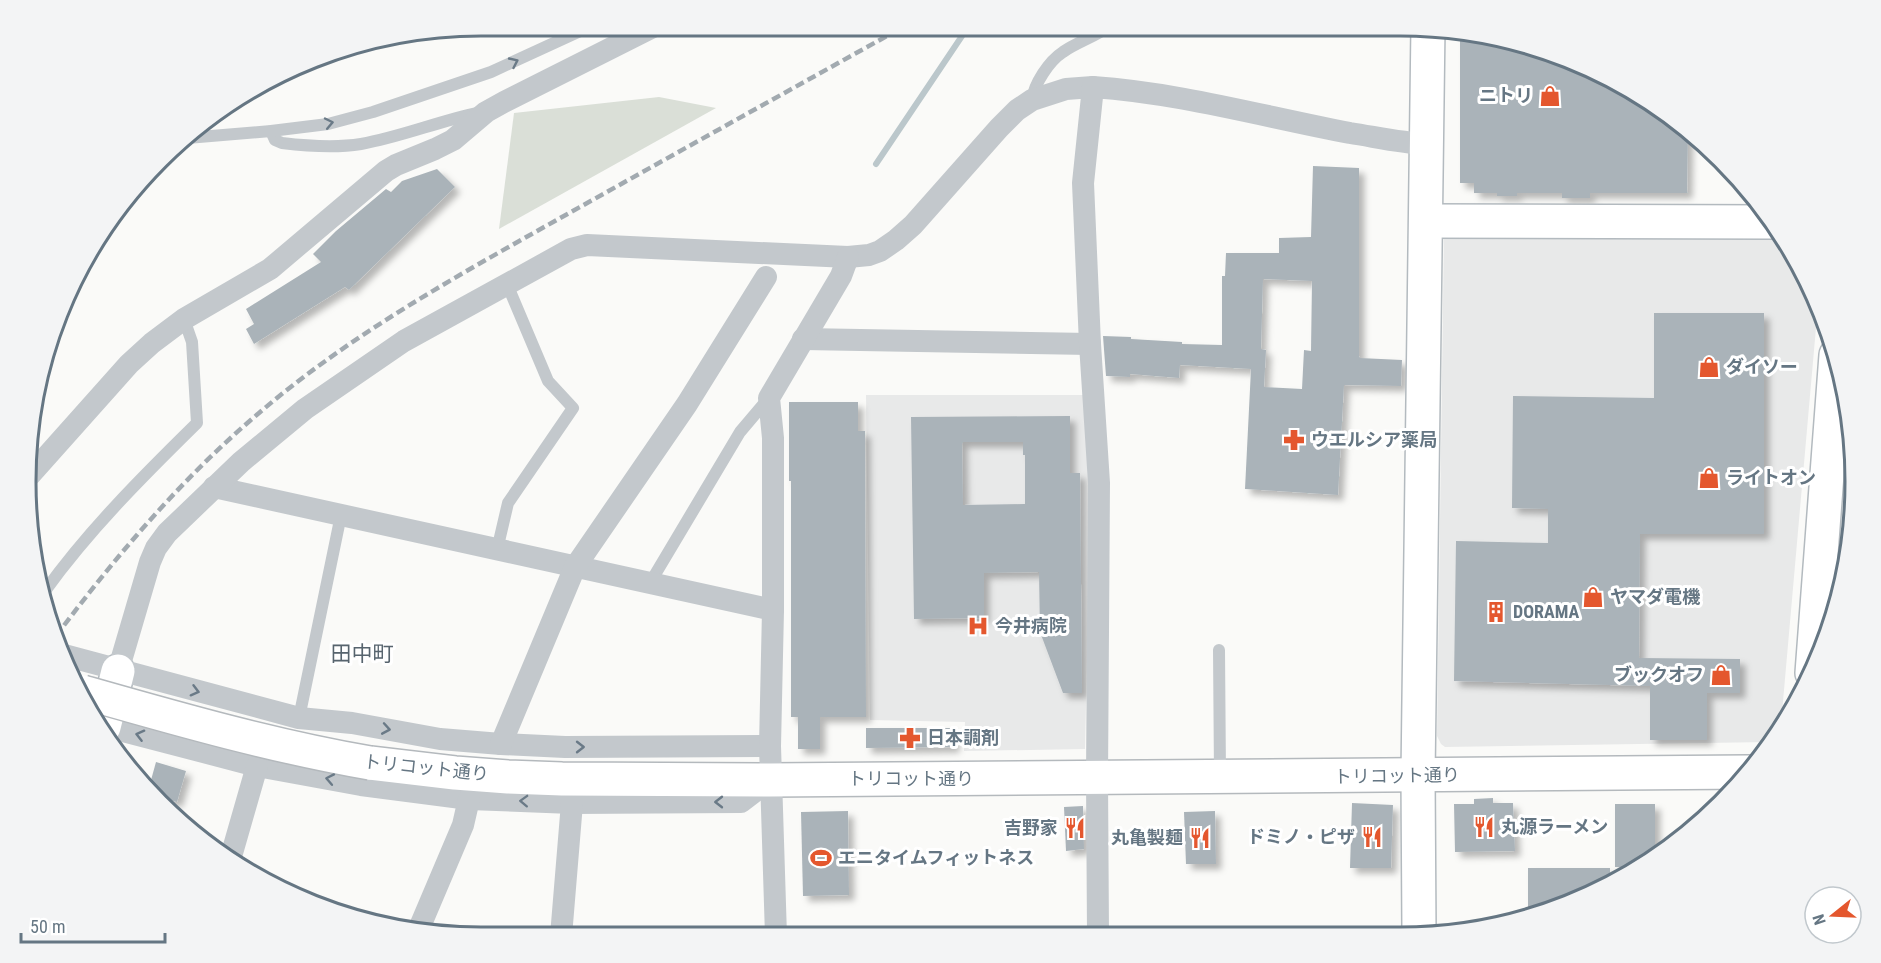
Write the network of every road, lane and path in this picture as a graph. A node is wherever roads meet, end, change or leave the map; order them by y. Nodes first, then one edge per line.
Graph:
1 (569, 36) edge
2 (636, 36) edge
3 (1091, 36) edge
4 (1428, 37) edge
5 (1093, 87) junction
6 (1032, 100) junction
7 (486, 112) junction
8 (271, 131) junction
9 (200, 137) edge
10 (1427, 144) junction
11 (1427, 221) junction
12 (1761, 222) edge
13 (848, 257) junction
14 (766, 277) dead end
15 (507, 284) junction
16 (184, 320) junction
17 (803, 339) junction
18 (1090, 344) junction
19 (1834, 384) edge
20 (769, 398) junction
21 (36, 468) edge
22 (214, 487) junction
23 (341, 515) junction
24 (498, 550) junction
25 (575, 567) junction
26 (650, 583) junction
27 (49, 586) edge
28 (773, 610) junction
29 (1814, 643) edge
30 (1219, 650) dead end
31 (73, 658) edge
32 (118, 671) junction
33 (91, 694) edge
34 (299, 718) junction
35 (106, 720) edge
36 (110, 728) edge
37 (501, 744) junction
38 (770, 746) junction
39 (257, 766) junction
40 (1736, 772) edge
41 (1419, 776) junction
42 (1220, 777) junction
43 (1097, 778) junction
44 (770, 780) junction
45 (469, 799) junction
46 (572, 803) junction
47 (233, 851) edge
48 (422, 923) edge
49 (1419, 926) edge
50 (562, 927) edge
51 (776, 927) edge
52 (1098, 927) edge

8 -> 1 lane
2 - 7 street
3 - 6 lane
4 - 10 main road
5 - 6 street
5 - 10 street
5 - 18 street
6 - 13 street
7 - 8 lane
7 - 16 street
8 - 9 lane
10 - 11 main road
11 - 12 main road
11 - 41 main road
13 - 15 street
13 - 17 street
14 - 25 street
15 - 22 street
15 - 24 lane
16 - 21 street
16 - 27 lane
17 - 18 street
17 - 20 street
18 - 43 street
19 - 29 main road
20 - 26 lane
20 - 28 street
22 - 23 street
22 - 32 street
23 - 24 street
23 - 34 lane
24 - 25 street
25 - 26 street
25 - 37 street
26 - 28 street
28 - 38 street
30 - 42 lane
31 - 32 street
32 -> 34 street
32 - 35 main road
33 - 44 main road, トリコット通り, bridge
34 -> 37 street
39 -> 36 street
37 -> 38 street
38 - 44 street
45 -> 39 street
39 - 47 street
40 - 41 main road, トリコット通り
41 - 42 main road, トリコット通り
41 - 49 main road
42 - 43 main road, トリコット通り
43 - 44 main road, トリコット通り
43 - 52 street
44 -> 46 street
44 - 51 street
46 -> 45 street
45 - 48 street
46 - 50 street

